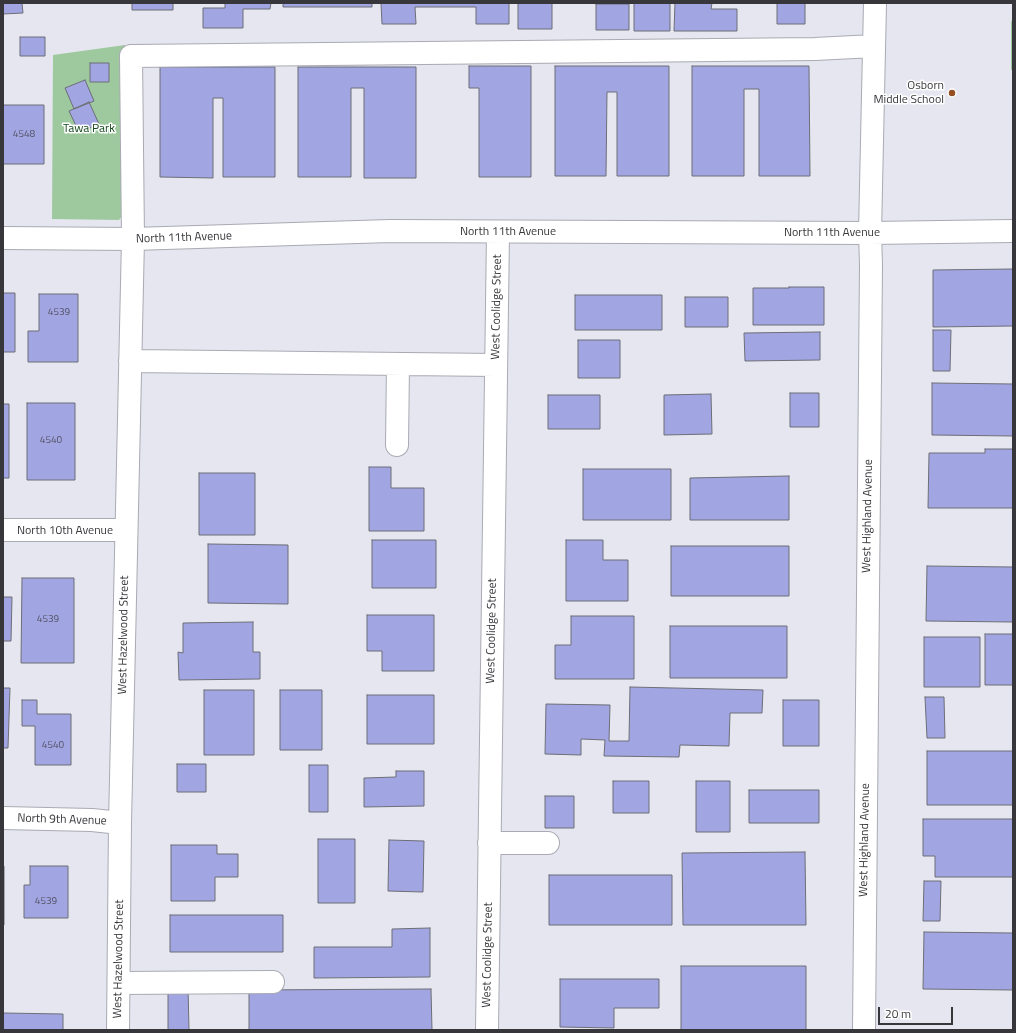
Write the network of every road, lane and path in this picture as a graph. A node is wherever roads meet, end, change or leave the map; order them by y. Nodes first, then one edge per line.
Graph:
1 (875, 3) edge
2 (874, 46) junction
3 (1013, 230) edge
4 (498, 232) junction
5 (870, 234) junction
6 (3, 238) edge
7 (133, 239) junction
8 (130, 361) junction
9 (398, 364) junction
10 (496, 365) junction
11 (396, 445) dead end
12 (3, 530) edge
13 (126, 530) junction
14 (3, 818) edge
15 (120, 823) junction
16 (489, 844) junction
17 (548, 844) dead end
18 (272, 982) dead end
19 (119, 983) junction
20 (118, 1030) edge
21 (487, 1030) edge
22 (864, 1030) edge

1 - 2 street, West Highland Avenue
2 - 5 street, West Highland Avenue
2 - 7 street, West Hazelwood Street
3 - 5 street, North 11th Avenue
4 - 5 street, North 11th Avenue
4 - 7 street, North 11th Avenue
4 - 10 street, West Coolidge Street
5 - 22 street, West Highland Avenue
6 - 7 street, North 11th Avenue
7 - 8 street, West Hazelwood Street
8 - 9 street
8 - 13 street, West Hazelwood Street
9 - 10 street
9 - 11 street
10 - 16 street, West Coolidge Street
12 - 13 street, North 10th Avenue
13 - 15 street, West Hazelwood Street
14 - 15 street, North 9th Avenue
15 - 19 street, West Hazelwood Street
16 - 17 street
16 - 21 street, West Coolidge Street
18 - 19 street
19 - 20 street, West Hazelwood Street

